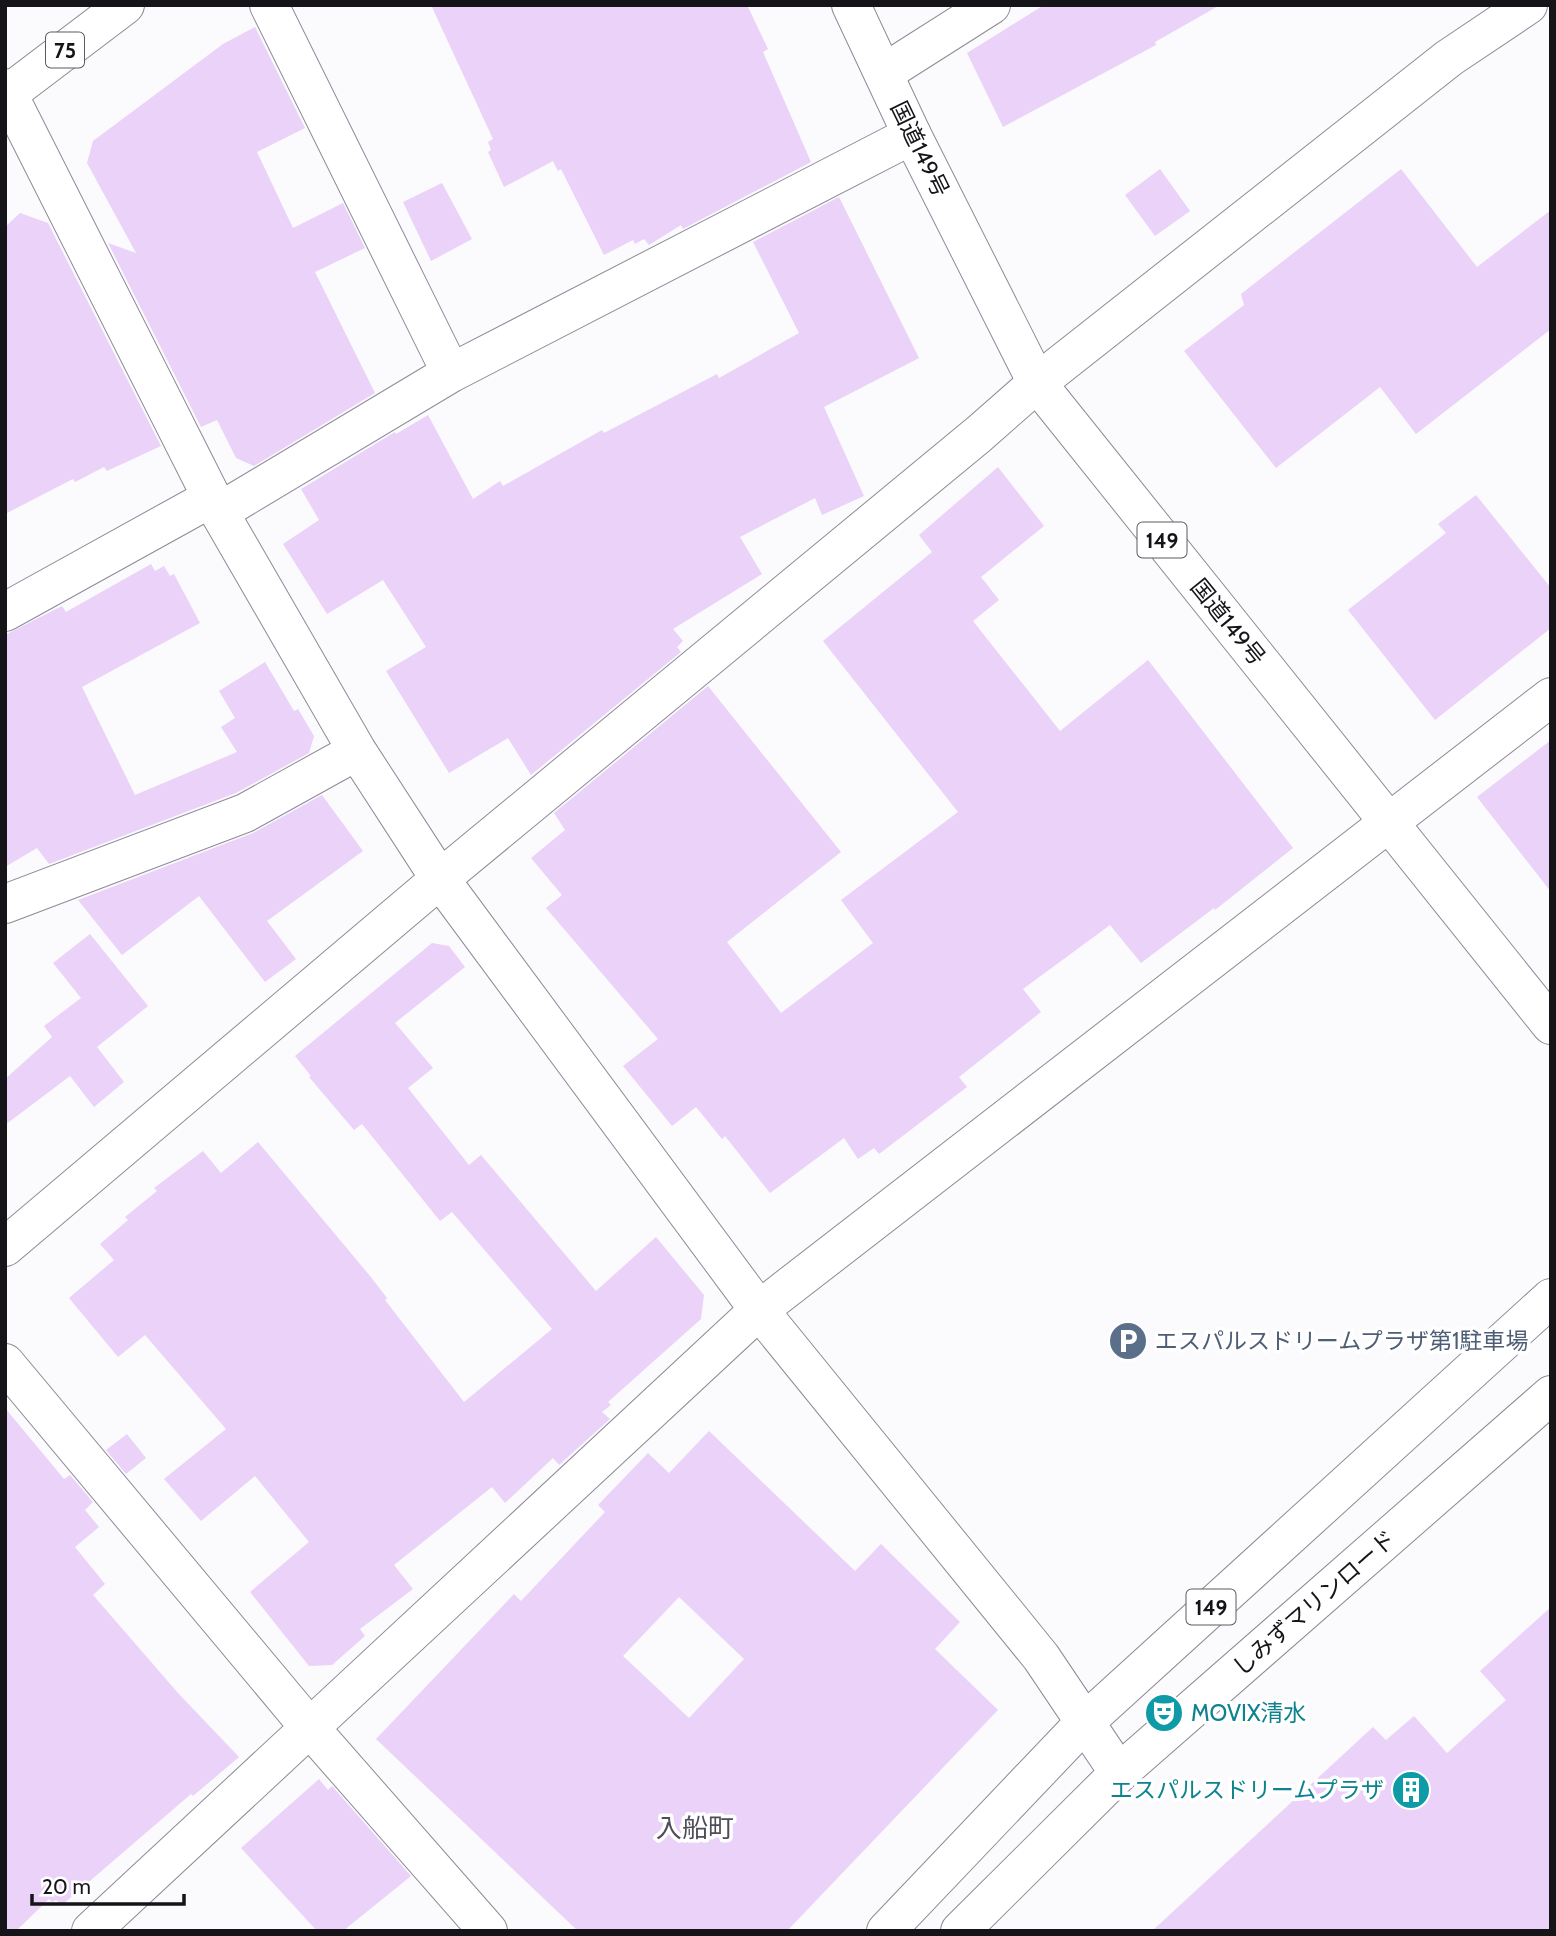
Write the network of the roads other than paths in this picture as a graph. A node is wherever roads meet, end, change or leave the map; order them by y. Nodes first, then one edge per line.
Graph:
1 (125, 5) edge
2 (269, 5) edge
3 (851, 5) edge
4 (991, 5) edge
5 (1528, 5) edge
6 (884, 73) junction
7 (6, 93) edge
8 (912, 135) junction
9 (451, 373) junction
10 (1037, 383) junction
11 (215, 505) junction
12 (5, 612) edge
13 (1551, 697) edge
14 (357, 751) junction
15 (1388, 822) junction
16 (440, 879) junction
17 (5, 904) edge
18 (1551, 1025) edge
19 (5, 1247) edge
20 (1551, 1298) edge
21 (759, 1310) junction
22 (5, 1363) edge
23 (1551, 1395) edge
24 (1085, 1722) junction
25 (310, 1728) junction
26 (1119, 1773) junction
27 (91, 1931) edge
28 (488, 1931) edge
29 (886, 1931) edge
30 (960, 1931) edge

1 - 7 main road, 75
2 - 9 main road
3 - 6 main road, 国道149号 / 149
4 - 6 main road
5 - 10 main road
6 - 8 main road, 国道149号 / 149
7 - 11 main road
8 - 9 main road
8 - 10 main road, 国道149号 / 149
9 - 11 main road
10 - 15 main road, 国道149号 / 149
10 - 16 main road
11 - 12 main road
11 - 14 main road
13 - 15 main road
14 - 16 main road
14 - 17 main road
15 - 18 main road, 国道149号 / 149
15 - 21 main road
16 - 19 main road
16 - 21 main road
20 - 24 main road, 149
21 - 24 main road
21 - 25 main road
22 - 25 main road
23 - 26 main road, しみずマリンロード
24 - 26 main road
24 - 29 main road, 149
25 - 27 main road
25 - 28 main road
26 - 30 main road, しみずマリンロード

